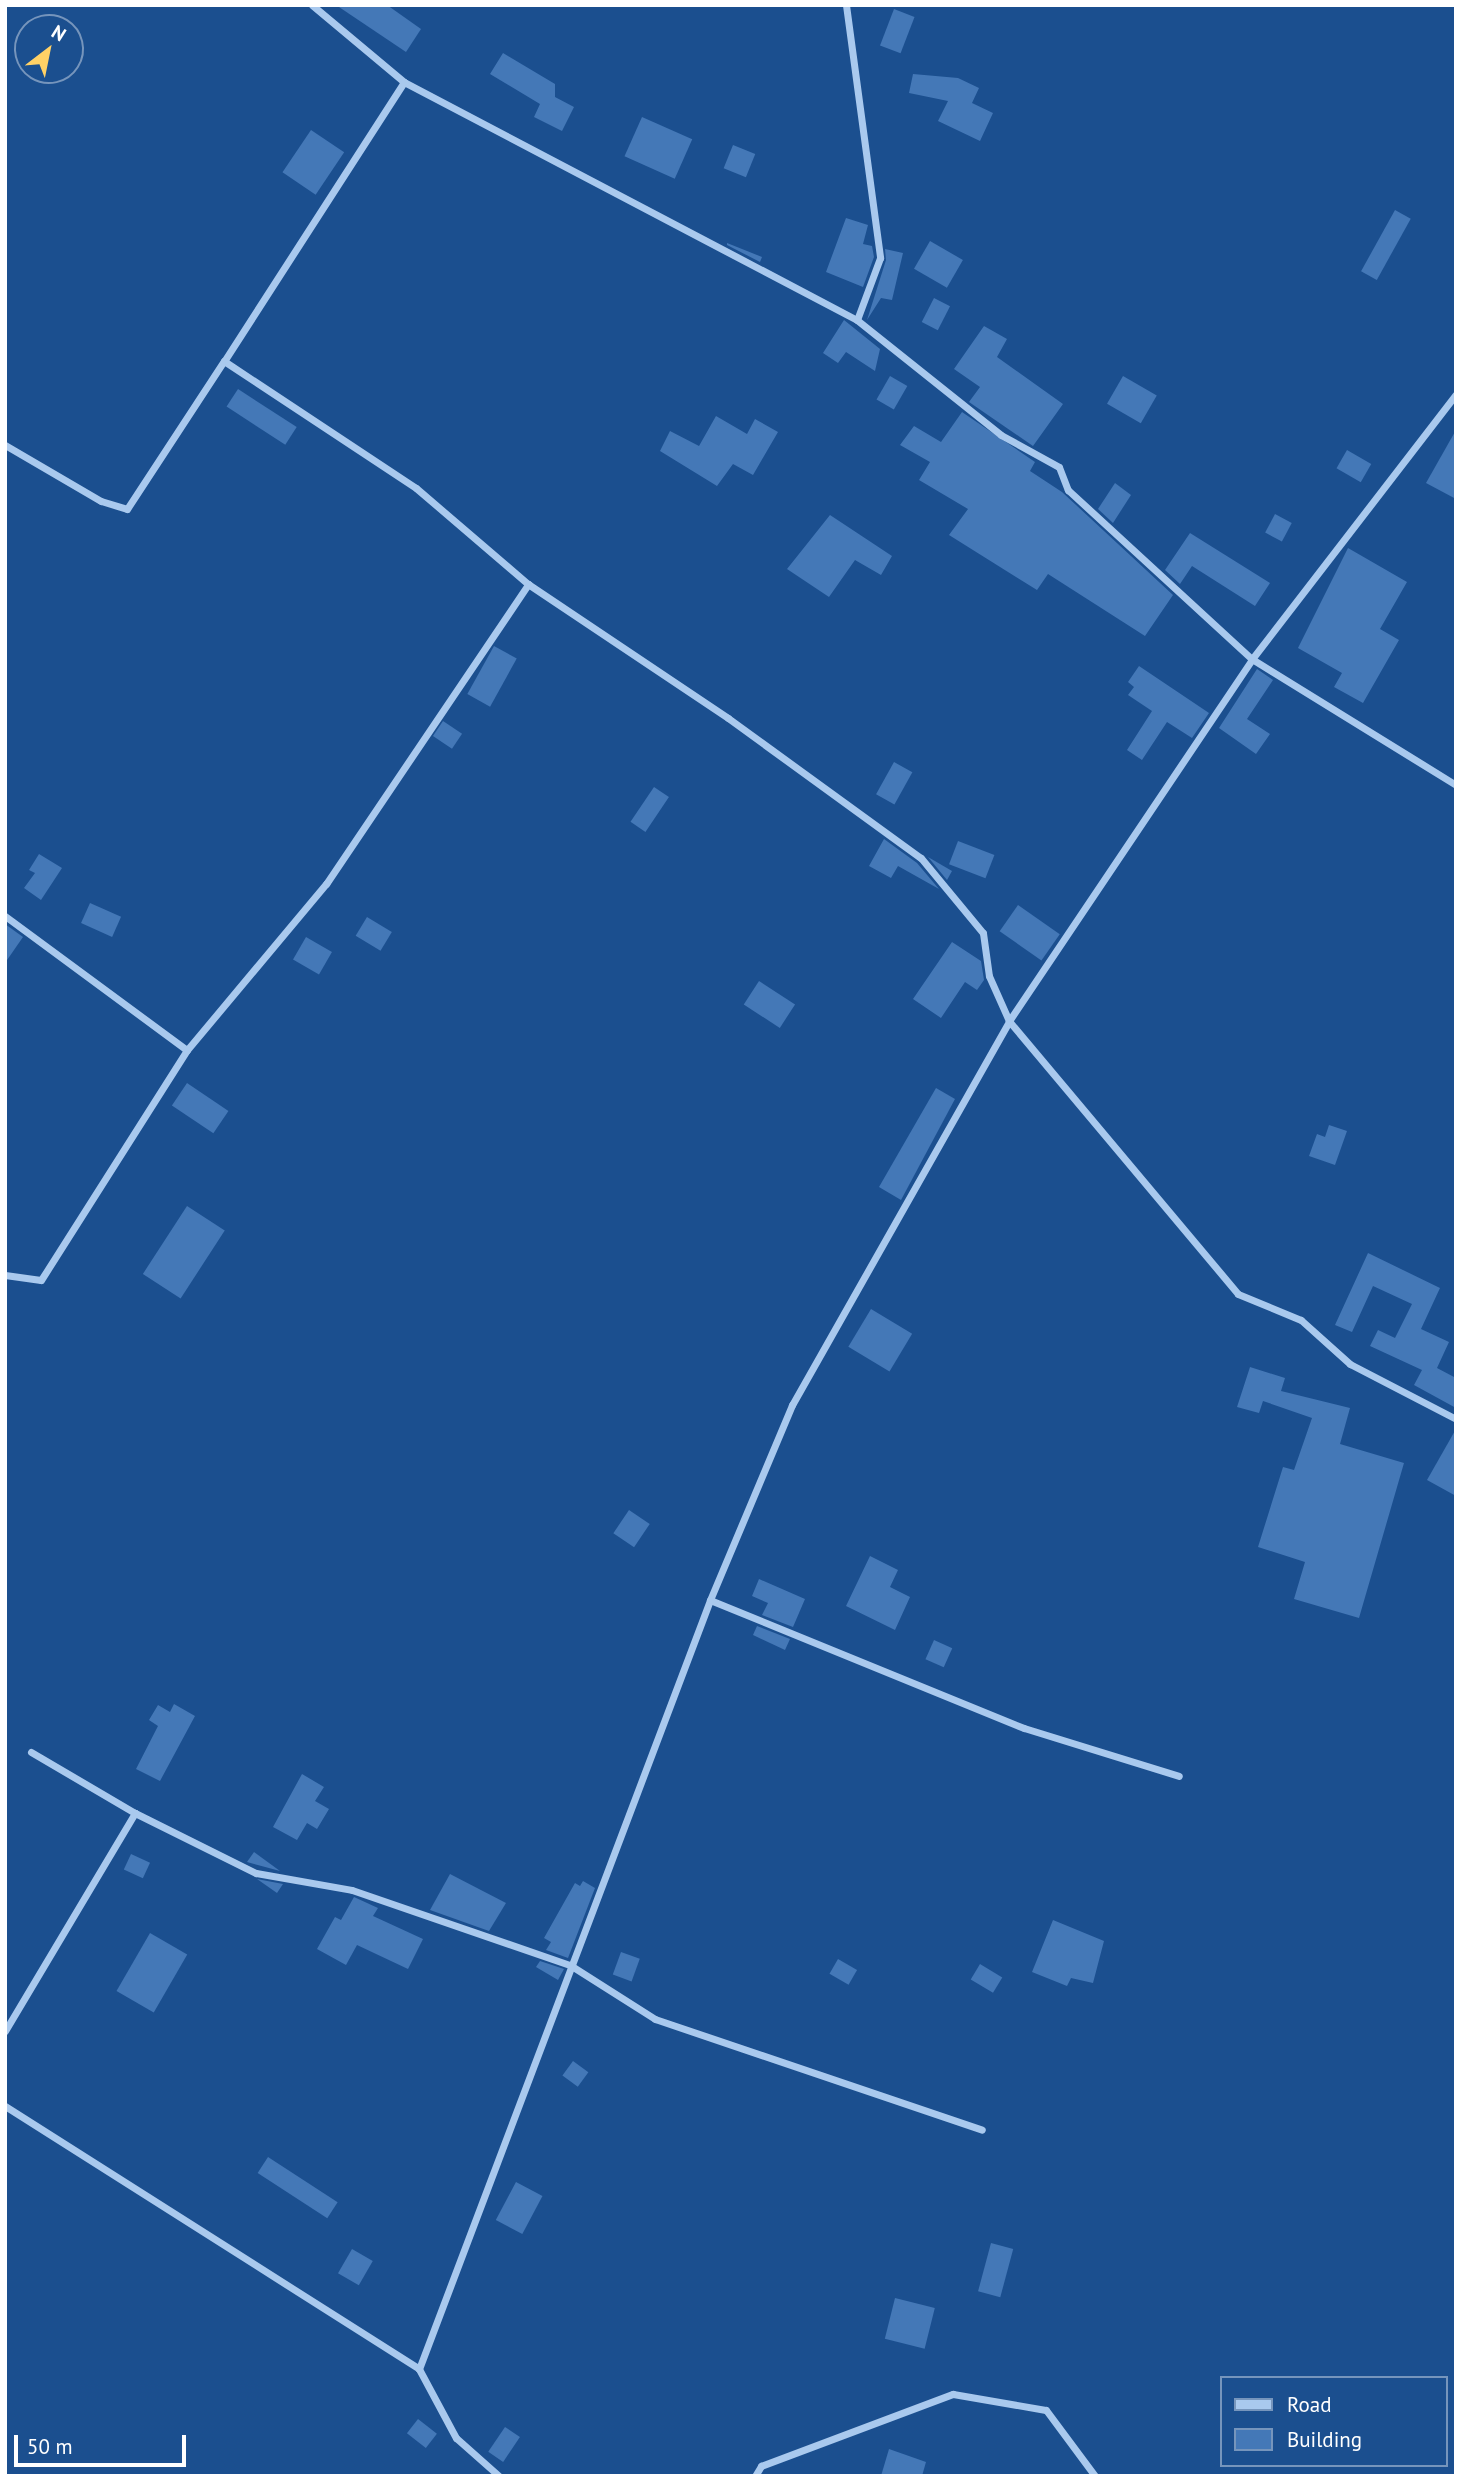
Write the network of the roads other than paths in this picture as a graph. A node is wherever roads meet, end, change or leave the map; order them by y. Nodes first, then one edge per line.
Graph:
1 (312, 5) edge
2 (846, 5) edge
3 (404, 82) junction
4 (857, 320) junction
5 (224, 361) junction
6 (1456, 394) edge
7 (5, 445) edge
8 (528, 584) junction
9 (1252, 659) junction
10 (1456, 785) edge
11 (5, 916) edge
12 (1009, 1021) junction
13 (187, 1051) junction
14 (5, 1275) edge
15 (1456, 1419) edge
16 (710, 1600) junction
17 (31, 1752) dead end
18 (1179, 1776) dead end
19 (135, 1813) junction
20 (570, 1965) junction
21 (5, 2031) edge
22 (5, 2106) edge
23 (982, 2130) dead end
24 (419, 2369) junction
25 (499, 2476) edge
26 (755, 2476) edge
27 (1095, 2476) edge

1 - 3 street
2 - 4 street
3 - 4 street
3 - 5 street
4 - 9 street
5 - 7 street
5 - 8 street
6 - 9 street
8 - 12 street
8 - 13 street
9 - 10 street
9 - 12 street
11 - 13 street
12 - 15 street
12 - 16 street
13 - 14 street
16 - 18 street
16 - 20 street
17 - 19 street
19 - 20 street
19 - 21 street
20 - 23 street
20 - 24 street
22 - 24 street
24 - 25 street
26 - 27 street

